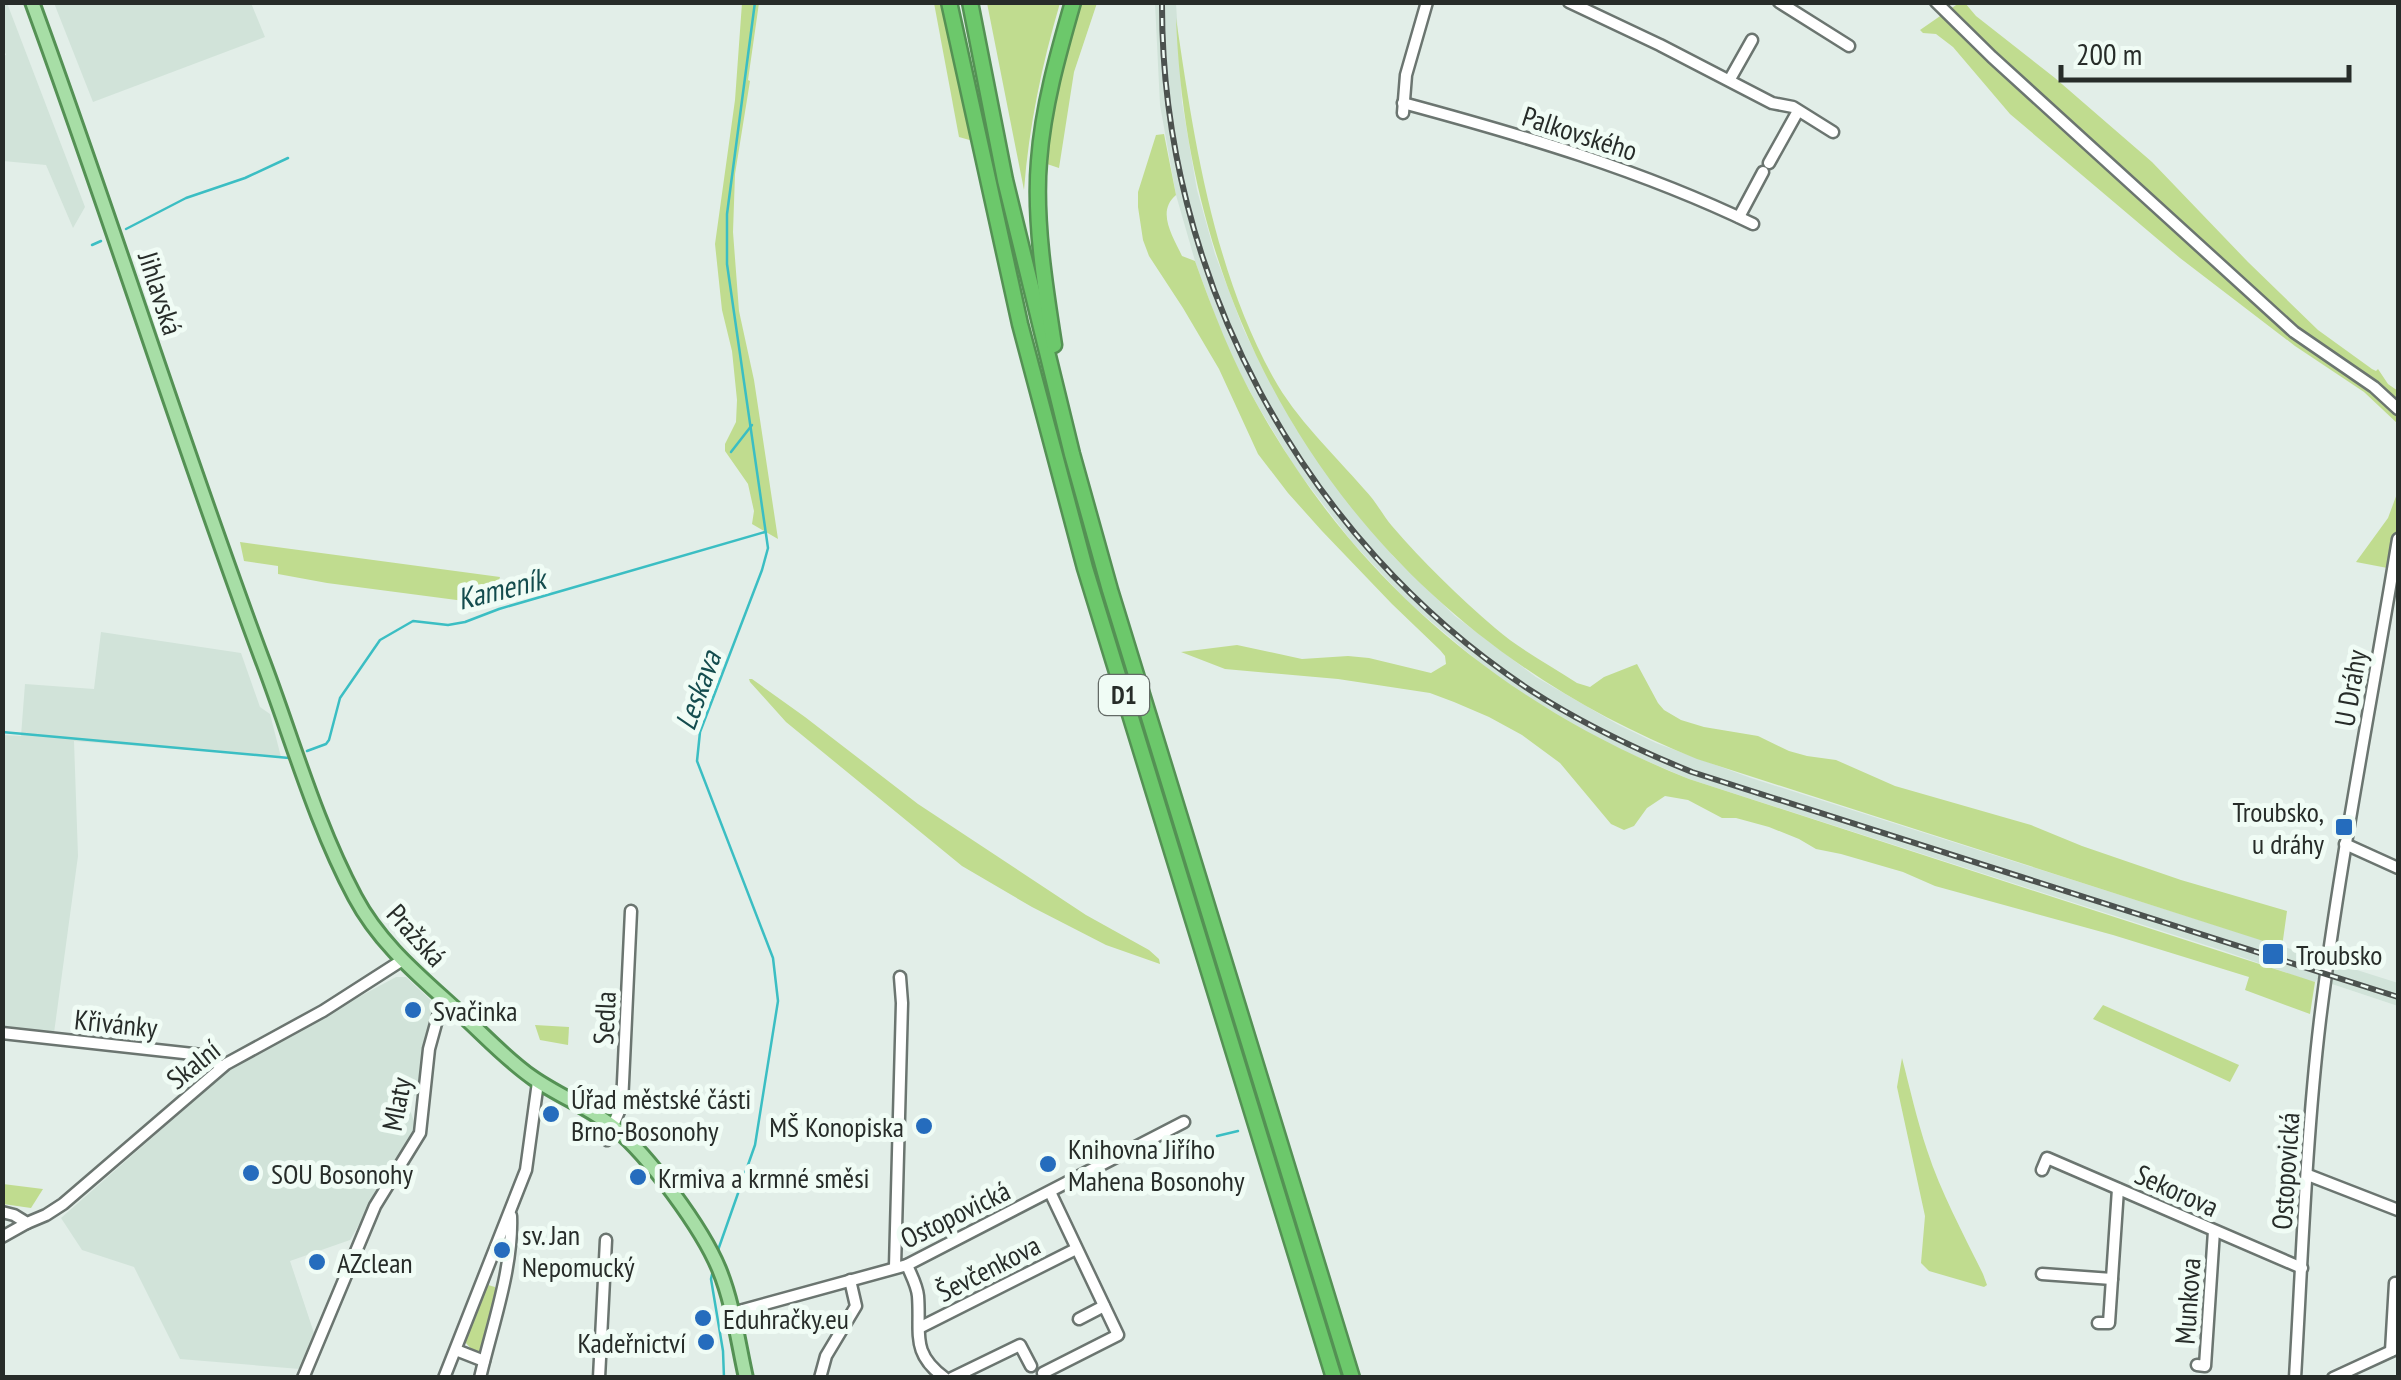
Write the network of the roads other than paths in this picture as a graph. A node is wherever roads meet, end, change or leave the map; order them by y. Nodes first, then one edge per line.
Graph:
1 (32, 2) edge
2 (949, 2) edge
3 (970, 2) edge
4 (1073, 2) edge
5 (1428, 2) edge
6 (1569, 2) edge
7 (1779, 2) edge
8 (1936, 2) edge
9 (1752, 40) dead end
10 (1849, 46) dead end
11 (1730, 79) junction
12 (1798, 110) junction
13 (1833, 132) dead end
14 (1739, 217) junction
15 (1753, 224) dead end
16 (2398, 409) edge
17 (1072, 454) junction
18 (2398, 539) edge
19 (240, 600) joint
20 (2345, 844) junction
21 (2398, 868) edge
22 (632, 911) dead end
23 (401, 961) junction
24 (2328, 968) joint
25 (900, 978) dead end
26 (444, 998) junction
27 (2, 1033) edge
28 (222, 1067) junction
29 (538, 1082) junction
30 (1184, 1122) dead end
31 (612, 1126) junction
32 (607, 1140) dead end
33 (2042, 1170) dead end
34 (2308, 1175) junction
35 (2118, 1189) junction
36 (1050, 1192) junction
37 (510, 1210) junction
38 (2398, 1210) edge
39 (2, 1212) edge
40 (27, 1224) junction
41 (2214, 1231) junction
42 (2, 1236) edge
43 (606, 1240) dead end
44 (1076, 1249) junction
45 (901, 1266) junction
46 (2302, 1268) junction
47 (485, 1274) junction
48 (2042, 1274) dead end
49 (2112, 1279) junction
50 (502, 1280) junction
51 (850, 1280) junction
52 (2395, 1282) dead end
53 (1104, 1306) junction
54 (732, 1313) junction
55 (1079, 1320) dead end
56 (2098, 1323) dead end
57 (919, 1328) junction
58 (456, 1350) junction
59 (2395, 1350) edge
60 (484, 1362) junction
61 (2197, 1365) dead end
62 (1030, 1366) dead end
63 (1043, 1372) dead end
64 (303, 1378) edge
65 (444, 1378) edge
66 (480, 1378) edge
67 (599, 1378) edge
68 (746, 1378) edge
69 (820, 1378) edge
70 (948, 1378) edge
71 (1334, 1378) edge
72 (1352, 1378) edge
73 (2295, 1378) edge
74 (2333, 1378) edge

1 - 19 main road, Jihlavská
2 - 71 highway, D1
3 - 17 highway, D1
4 - 17 highway
5 - 14 street, Palkovského
6 - 11 street
7 - 10 street
8 - 16 street
9 - 11 street
11 - 12 street
12 - 13 street
12 - 14 street
14 - 15 street, Palkovského
17 - 72 highway, D1
18 - 20 street, U Dráhy
19 - 23 main road, Pražská
20 - 21 street
20 - 24 street, U Dráhy
22 - 31 street, Sedla
23 - 26 main road, Pražská
23 - 28 street, Skalní
24 - 34 street, Ostopovická
25 - 45 street, Ševčenkova
26 - 29 main road, Pražská
26 - 64 street, Mlaty
27 - 28 street, Křivánky
28 - 40 street, Skalní
29 - 31 main road, Pražská
29 - 37 street
30 - 36 street, Ostopovická
31 - 32 street, Sedla
31 - 54 main road, Pražská
33 - 35 street, Sekorova
34 - 38 street
34 - 46 street, Ostopovická
35 - 41 street, Sekorova
35 - 49 street
36 - 44 street, Ševčenkova
36 - 45 street, Ostopovická
37 - 47 street
37 - 50 street
39 - 40 street
40 - 42 street, Skalní
41 - 46 street, Sekorova
41 - 61 street, Munkova
43 - 67 street
44 - 53 street, Ševčenkova
44 - 57 street, Ševčenkova
45 - 51 street, Ostopovická
45 - 57 street, Ševčenkova
46 - 73 street, Ostopovická
47 - 50 street
47 - 58 street
48 - 49 street
49 - 56 street
50 - 60 street
51 - 54 street, Ostopovická
51 - 69 street
52 - 59 street
53 - 55 street
53 - 63 street, Ševčenkova
54 - 68 main road, Pražská
57 - 70 street, Ševčenkova
58 - 60 street
58 - 65 street
59 - 74 street
60 - 66 street
62 - 70 street, Ševčenkova

